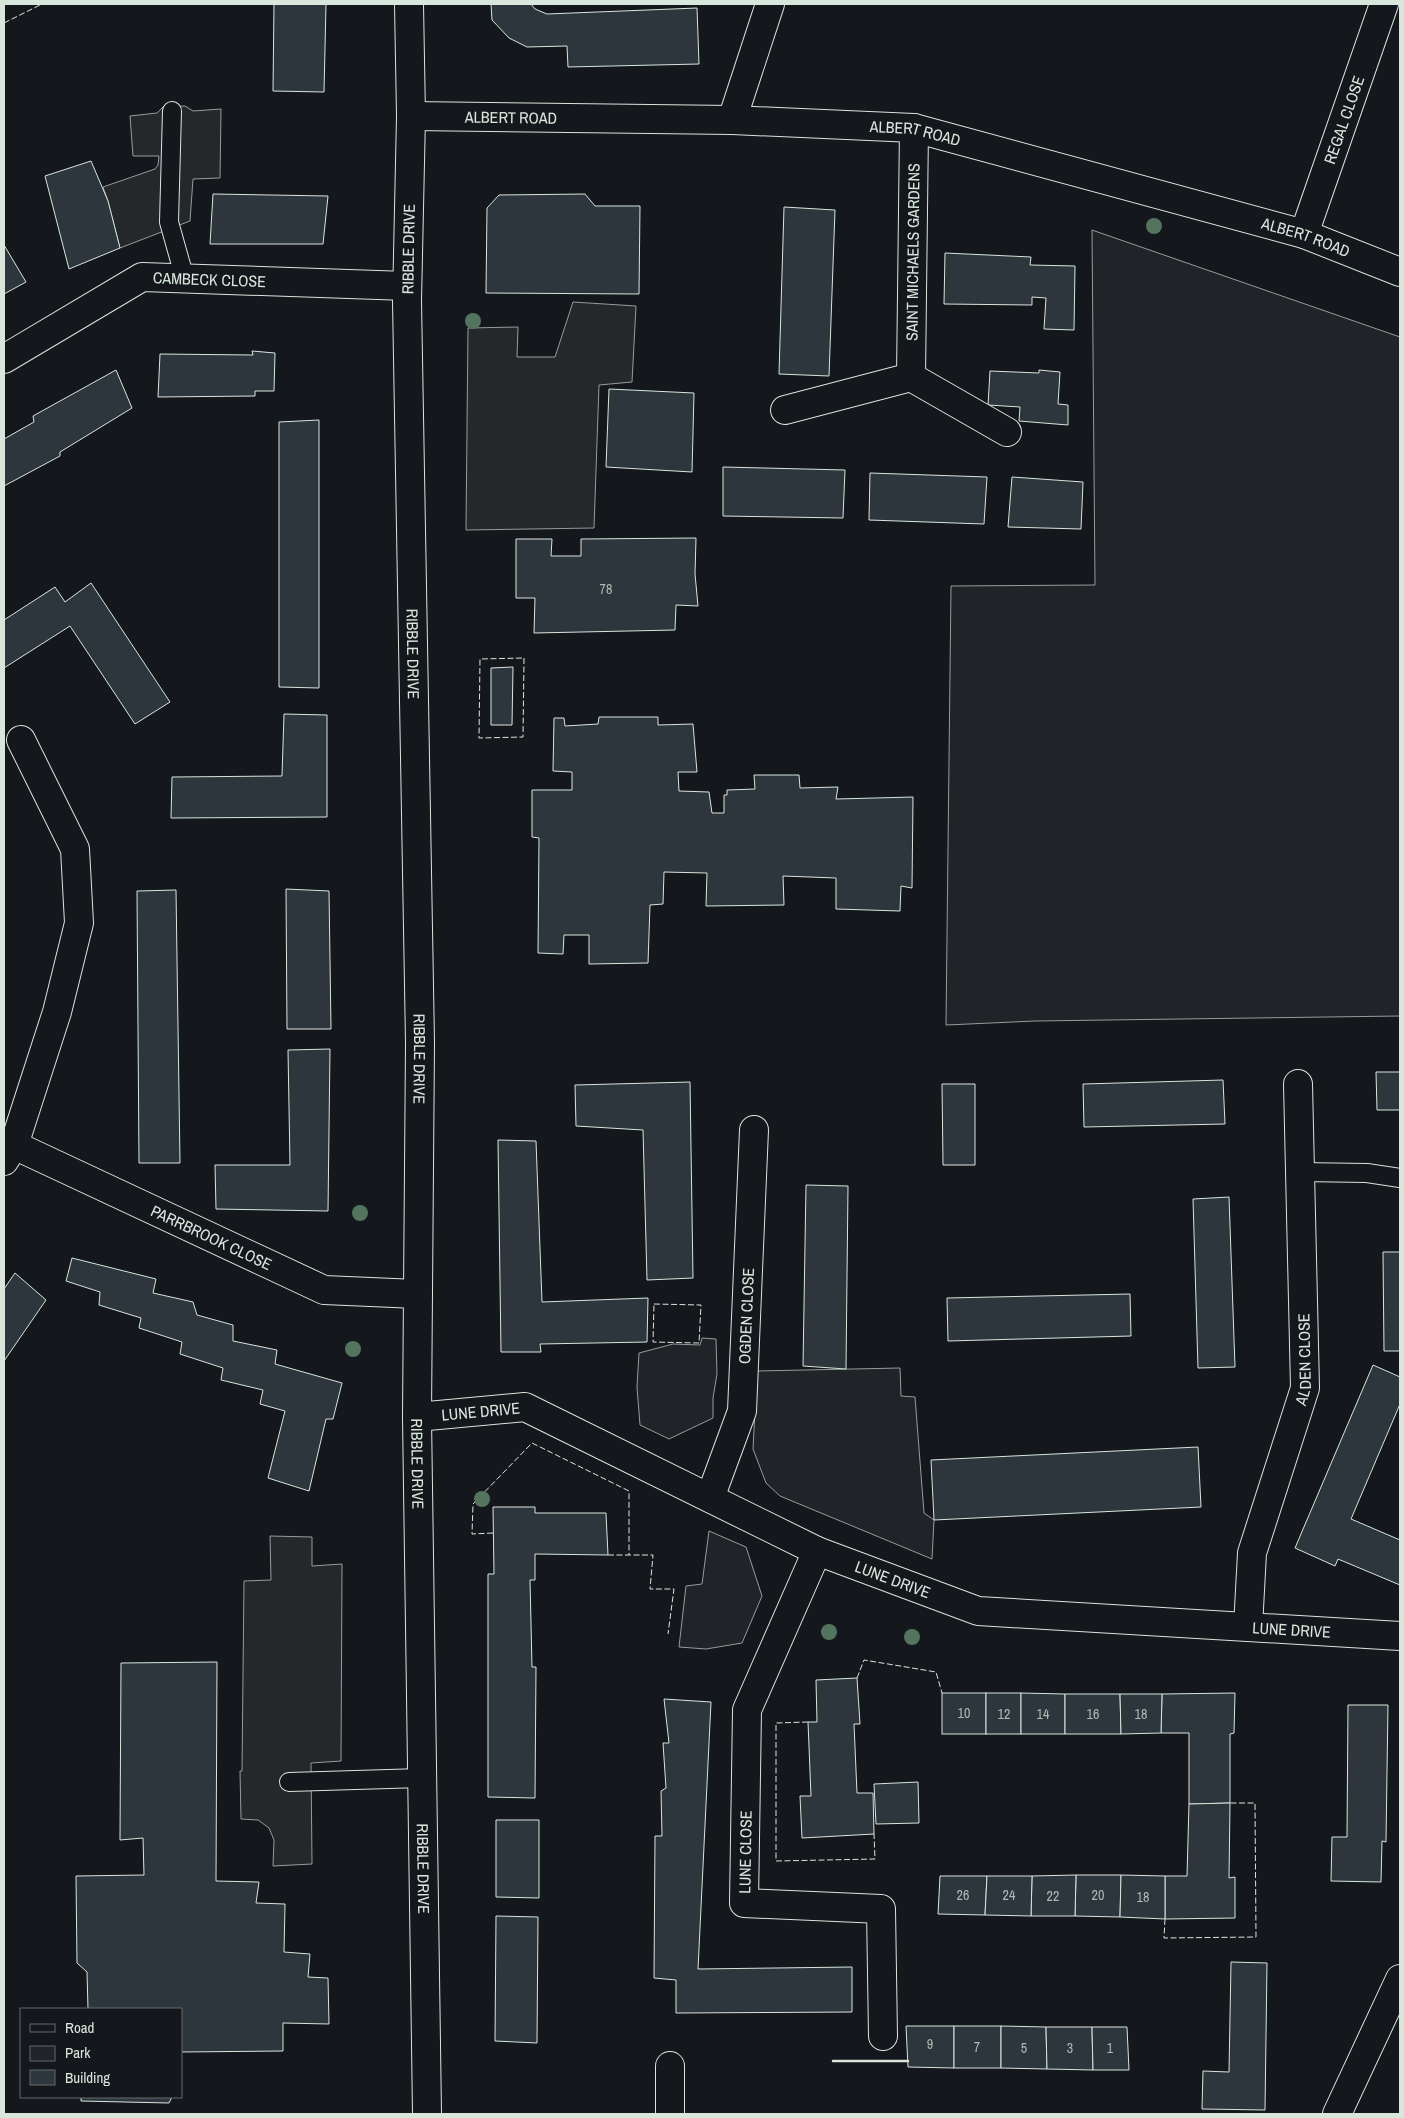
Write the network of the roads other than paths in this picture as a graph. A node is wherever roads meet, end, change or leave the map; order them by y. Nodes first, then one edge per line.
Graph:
1 (409, 4) edge
2 (770, 4) edge
3 (1384, 4) edge
4 (172, 111) dead end
5 (411, 116) junction
6 (732, 120) junction
7 (914, 128) junction
8 (1304, 234) junction
9 (1400, 272) edge
10 (185, 279) junction
11 (407, 286) junction
12 (4, 359) edge
13 (911, 377) junction
14 (785, 410) dead end
15 (1007, 432) dead end
16 (21, 740) dead end
17 (1298, 1084) dead end
18 (754, 1130) dead end
19 (9, 1153) edge
20 (1300, 1172) junction
21 (1400, 1178) edge
22 (417, 1294) junction
23 (417, 1417) junction
24 (710, 1498) junction
25 (817, 1551) junction
26 (1248, 1627) junction
27 (1400, 1636) edge
28 (422, 1778) junction
29 (289, 1782) dead end
30 (1400, 1980) edge
31 (884, 2036) dead end
32 (670, 2066) dead end
33 (427, 2114) edge
34 (670, 2114) edge
35 (1337, 2114) edge

1 - 5 street, RIBBLE DRIVE
2 - 6 street
3 - 8 street, REGAL CLOSE
4 - 10 lane
5 - 6 street, ALBERT ROAD
5 - 11 street, RIBBLE DRIVE
6 - 7 street, ALBERT ROAD
7 - 8 street, ALBERT ROAD
7 - 13 street, SAINT MICHAELS GARDENS
8 - 9 street, ALBERT ROAD
10 - 11 street, CAMBECK CLOSE
10 - 12 street, CAMBECK CLOSE
11 - 22 street, RIBBLE DRIVE
13 - 14 street
13 - 15 street
16 - 19 street, PARRBROOK CLOSE
17 - 20 street, ALDEN CLOSE
18 - 24 street, OGDEN CLOSE
19 - 22 street, PARRBROOK CLOSE
20 - 21 lane
20 - 26 street, ALDEN CLOSE
22 - 23 street, RIBBLE DRIVE
23 - 24 street, LUNE DRIVE
23 - 28 street, RIBBLE DRIVE
24 - 25 street, LUNE DRIVE
25 - 26 street, LUNE DRIVE
25 - 31 street, LUNE CLOSE
26 - 27 street, LUNE DRIVE
28 - 29 lane
28 - 33 street, RIBBLE DRIVE
30 - 35 street
32 - 34 street

